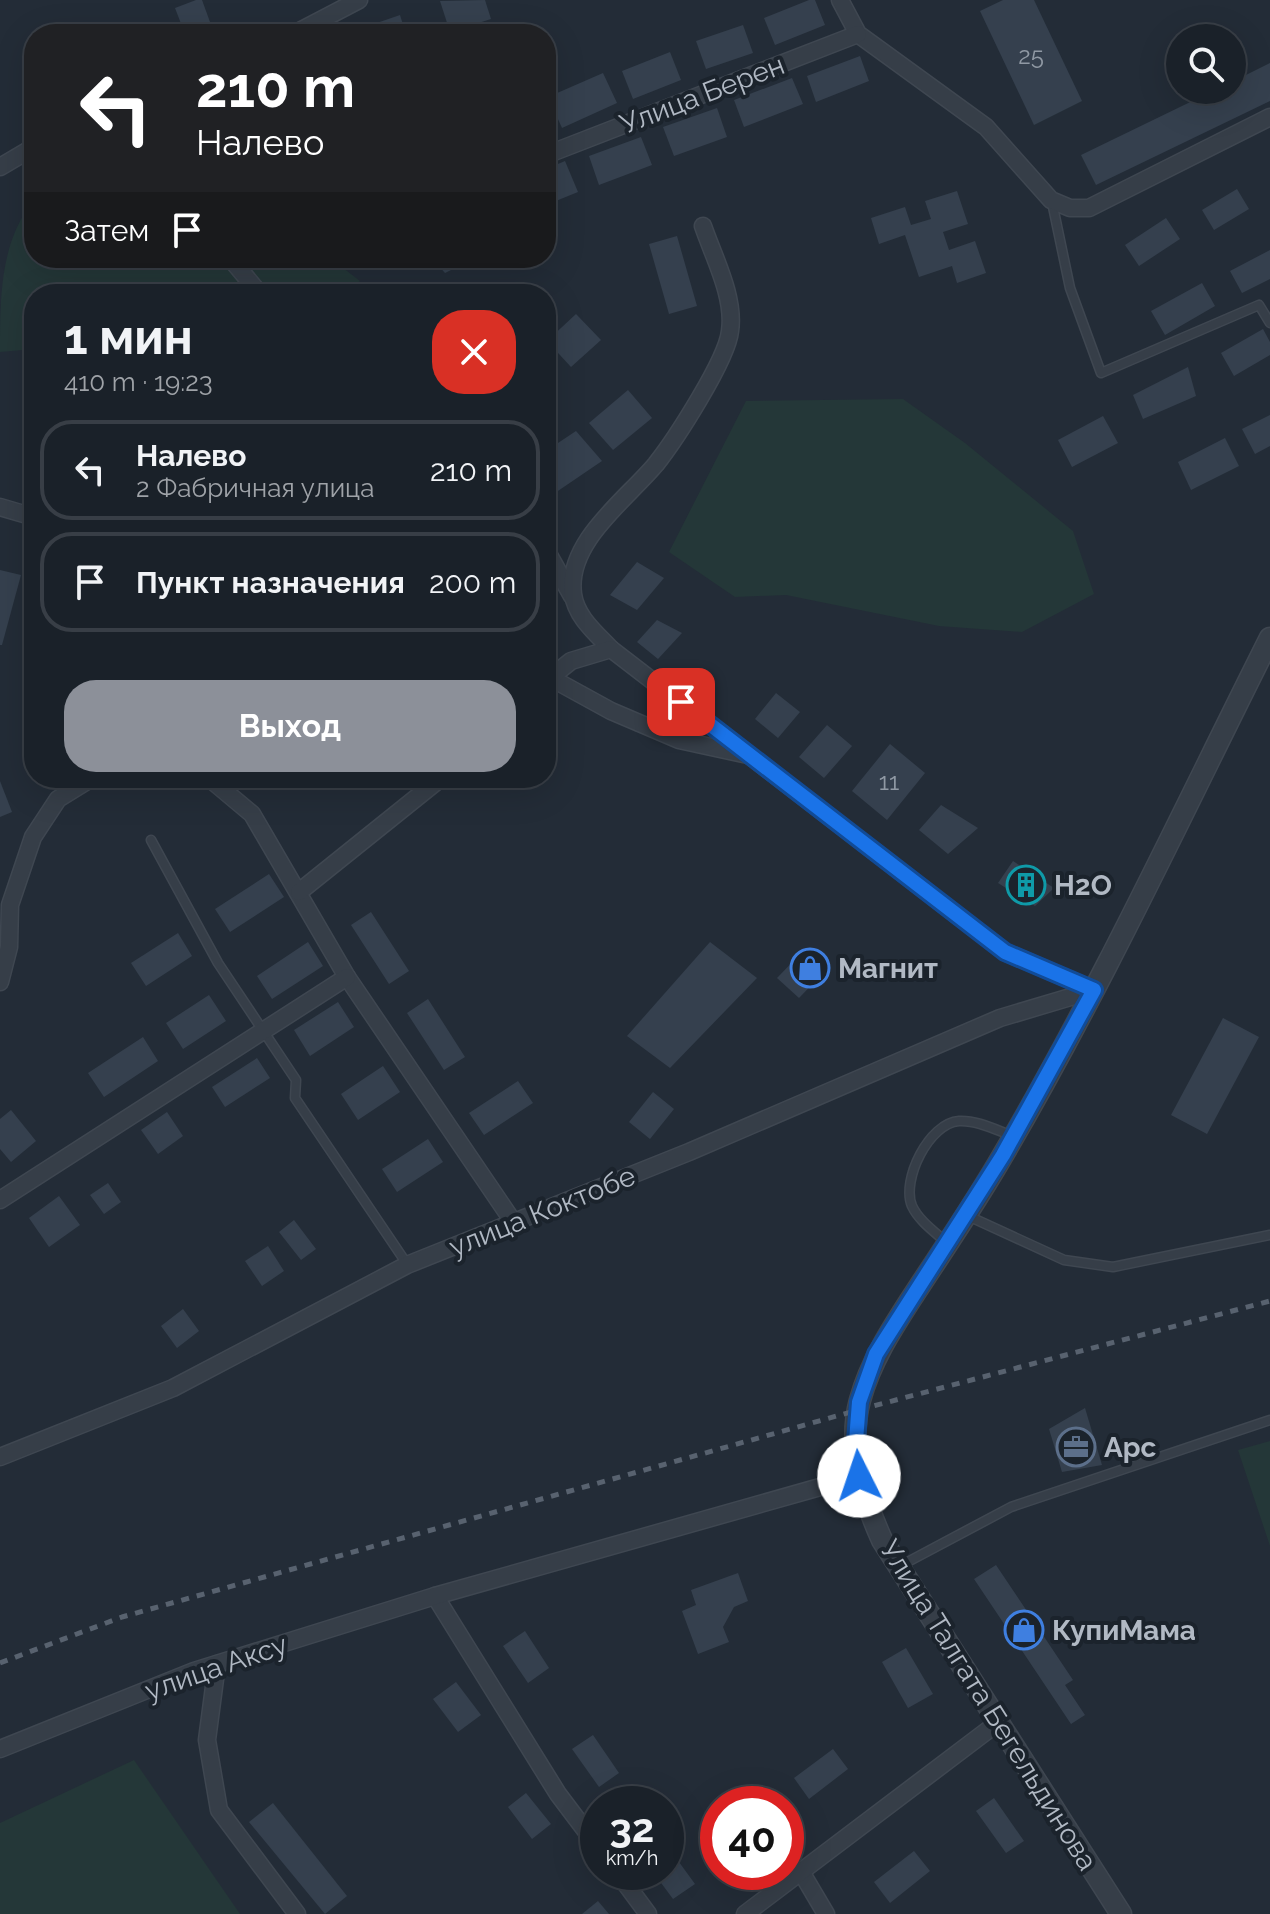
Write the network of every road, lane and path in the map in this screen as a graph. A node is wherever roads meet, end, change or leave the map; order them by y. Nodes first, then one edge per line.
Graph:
1 (359, 0) edge
2 (840, 0) edge
3 (313, 24) edge
4 (858, 34) junction
5 (1270, 117) edge
6 (556, 151) edge
7 (24, 153) edge
8 (0, 167) edge
9 (1051, 200) junction
10 (703, 226) dead end
11 (238, 268) edge
12 (252, 284) edge
13 (1270, 323) edge
14 (0, 507) edge
15 (24, 514) edge
16 (556, 567) edge
17 (573, 597) junction
18 (1270, 638) edge
19 (611, 649) junction
20 (556, 673) edge
21 (556, 683) edge
22 (752, 756) junction
23 (76, 788) edge
24 (221, 788) edge
25 (429, 788) edge
26 (151, 840) dead end
27 (299, 892) junction
28 (347, 977) junction
29 (0, 982) edge
30 (1094, 990) junction
31 (262, 1029) junction
32 (1013, 1136) junction
33 (0, 1200) edge
34 (965, 1214) junction
35 (514, 1223) junction
36 (1270, 1235) edge
37 (947, 1243) junction
38 (407, 1265) junction
39 (1270, 1420) edge
40 (1, 1453) edge
41 (859, 1476) junction
42 (899, 1566) junction
43 (435, 1596) junction
44 (217, 1664) junction
45 (1000, 1721) junction
46 (0, 1749) edge
47 (580, 1823) edge
48 (804, 1867) edge
49 (804, 1877) edge
50 (630, 1890) edge
51 (775, 1890) edge
52 (297, 1914) edge
53 (648, 1914) edge
54 (745, 1914) edge
55 (826, 1914) edge
56 (1121, 1914) edge

1 - 3 street
2 - 4 street
4 - 6 street, Улица Берен
4 - 9 street
5 - 9 street
7 - 8 street
9 - 13 lane
10 - 17 street
11 - 12 street
14 - 15 street
16 - 17 street
17 - 19 street
18 - 30 street, Улица Талгата Бегельдинова
19 - 20 street
19 - 22 street
21 - 22 street
22 - 30 street
23 - 29 street
24 - 27 street
25 - 27 street
26 - 31 lane
27 - 28 street
28 - 31 street
28 - 35 street
30 - 32 street, Улица Талгата Бегельдинова
30 - 35 street, улица Коктобе
31 - 33 street
31 - 38 lane
32 - 34 street, Улица Талгата Бегельдинова
32 - 37 lane
34 - 36 lane
34 - 37 street, Улица Талгата Бегельдинова
35 - 38 street, улица Коктобе
37 - 41 street, Улица Талгата Бегельдинова
38 - 40 street, улица Коктобе
39 - 42 lane
41 - 42 street, Улица Талгата Бегельдинова
41 - 43 street, улица Аксу
42 - 45 street, Улица Талгата Бегельдинова
43 - 44 street, улица Аксу
43 - 47 street
44 - 46 street, улица Аксу
44 - 52 street
45 - 48 street
45 - 56 street, Улица Талгата Бегельдинова
49 - 55 street
50 - 53 street
51 - 54 street

